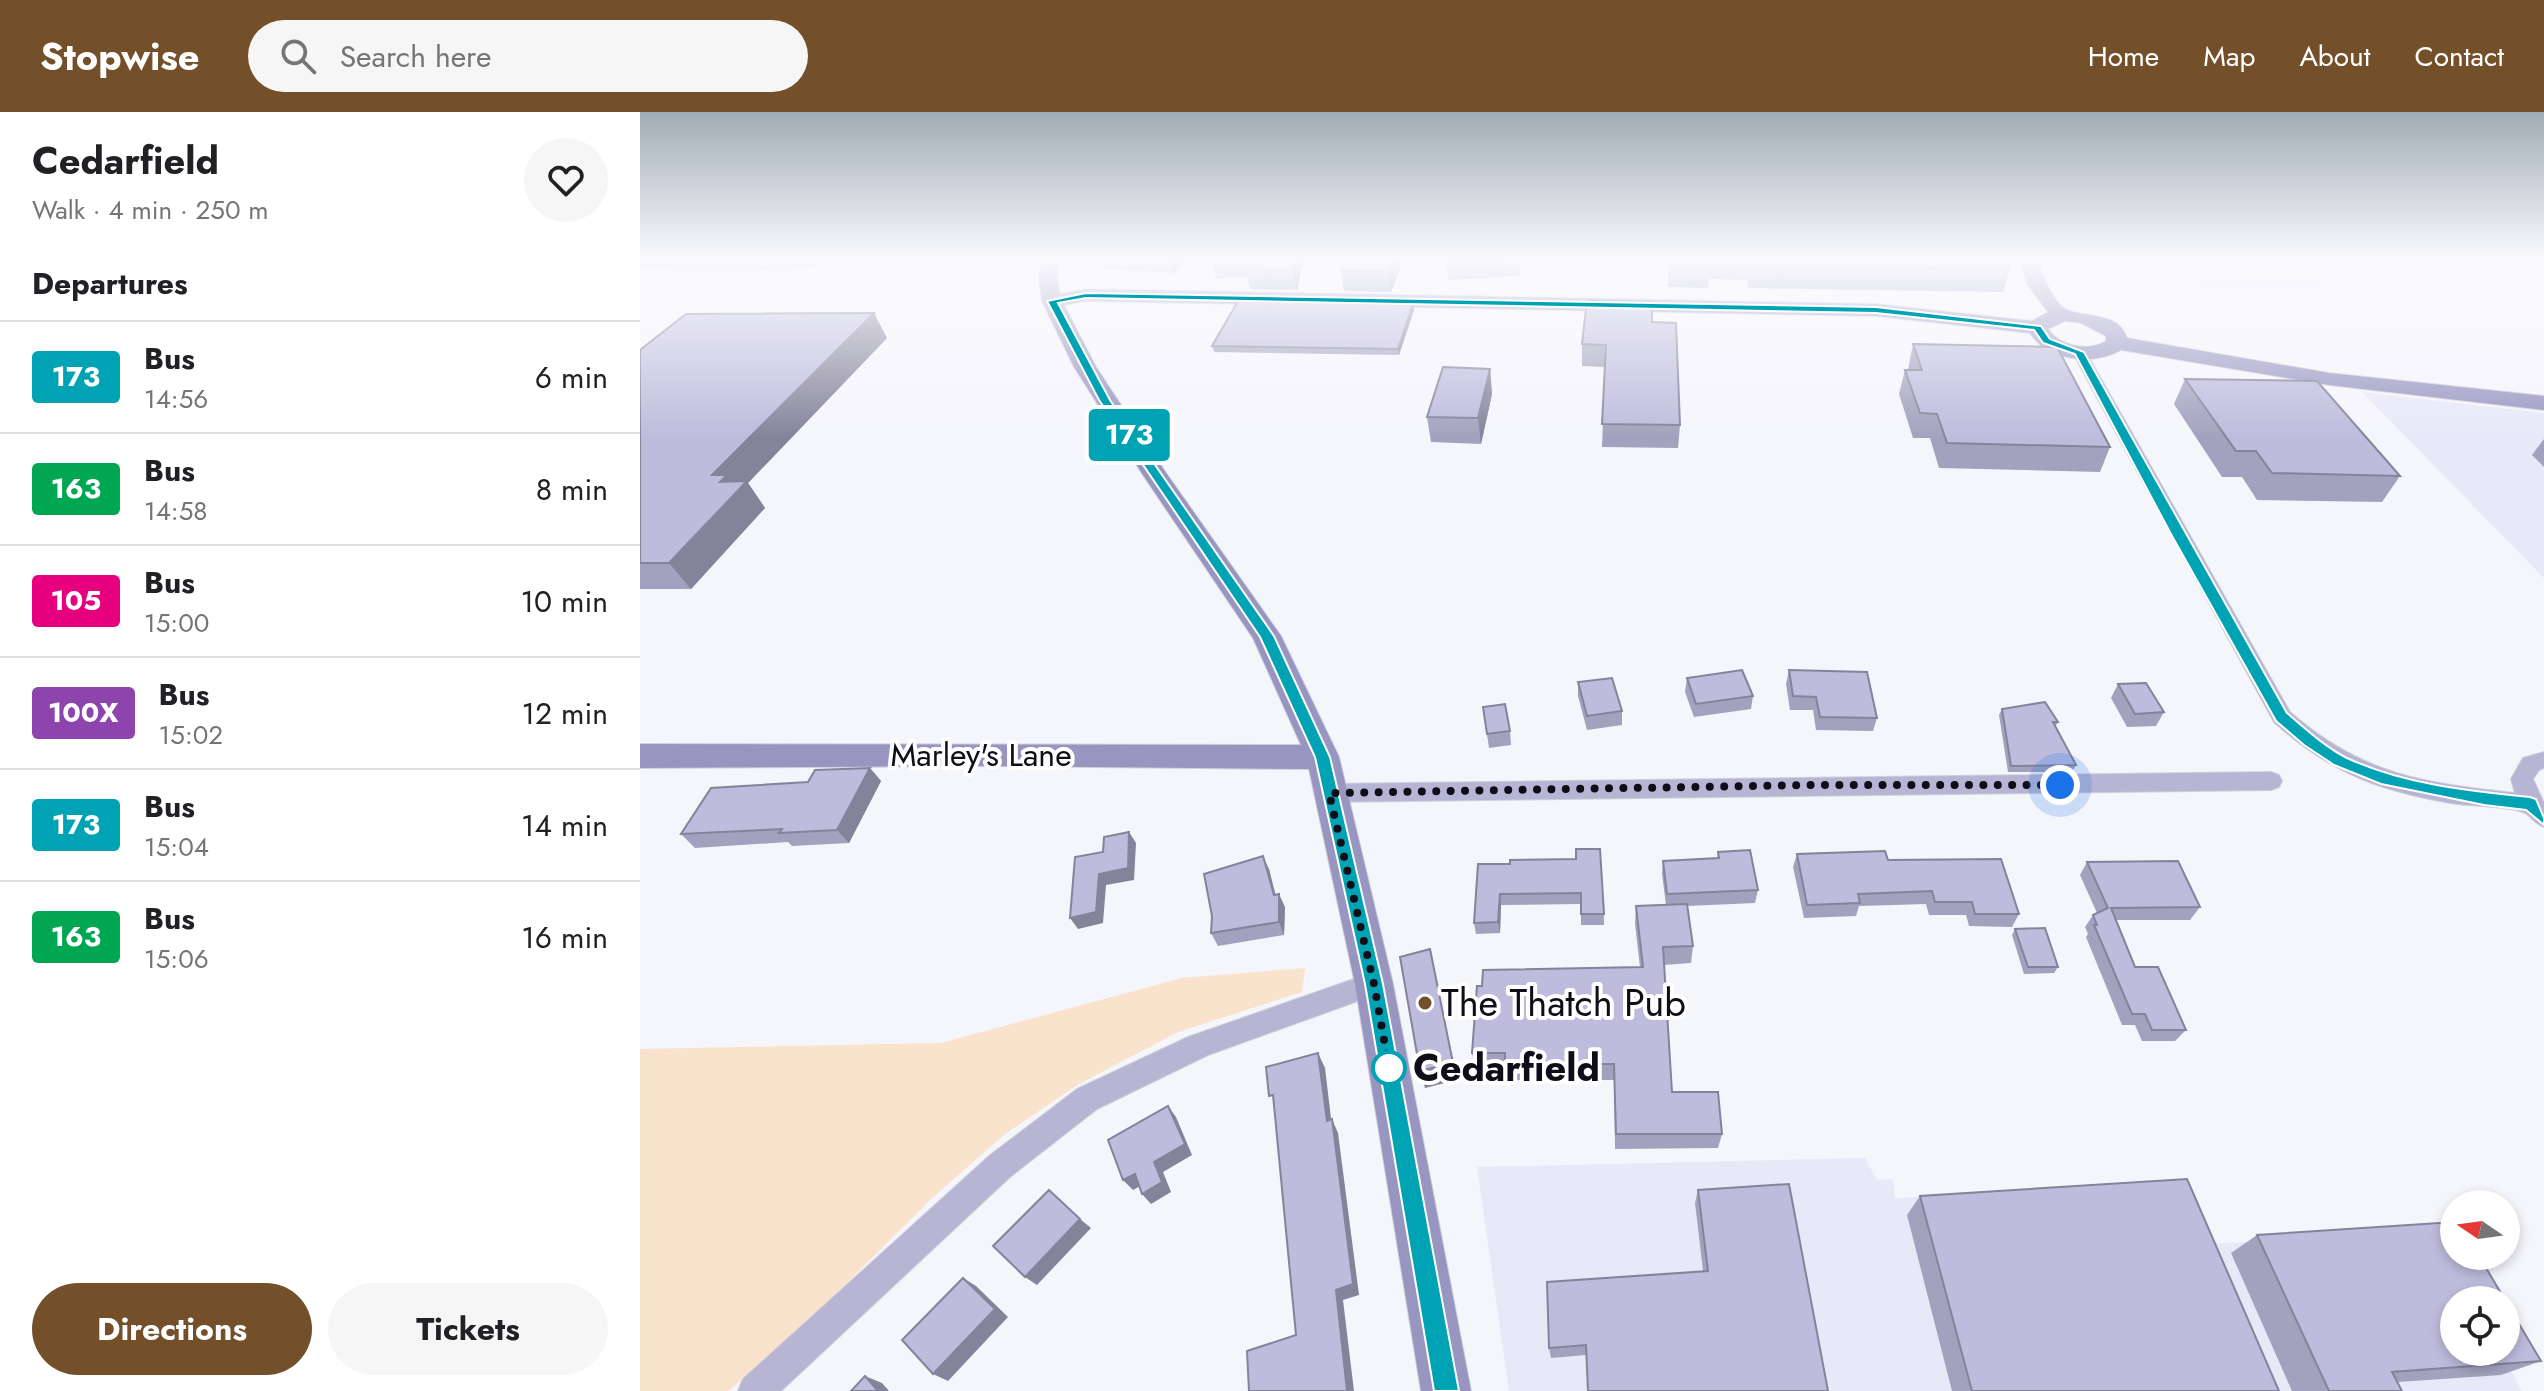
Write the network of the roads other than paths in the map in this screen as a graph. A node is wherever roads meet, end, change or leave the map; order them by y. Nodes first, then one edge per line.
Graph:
1 (1061, 319) edge
2 (1954, 319) edge
3 (2051, 319) edge
4 (2082, 319) edge
5 (2037, 328) junction
6 (2117, 343) junction
7 (2079, 352) junction
8 (2544, 403) edge
9 (640, 756) edge
10 (2544, 760) edge
11 (1326, 775) junction
12 (2271, 781) dead end
13 (2537, 811) edge
14 (1374, 984) junction
15 (755, 1391) edge
16 (1446, 1391) edge

1 - 11 street
2 - 5 street
3 - 5 street
4 - 6 street
5 - 7 street
6 - 7 street
6 - 8 street
7 - 13 street
9 - 11 street, Marley's Lane
10 - 13 street
11 - 12 street
11 - 14 street
14 - 15 street
14 - 16 street

